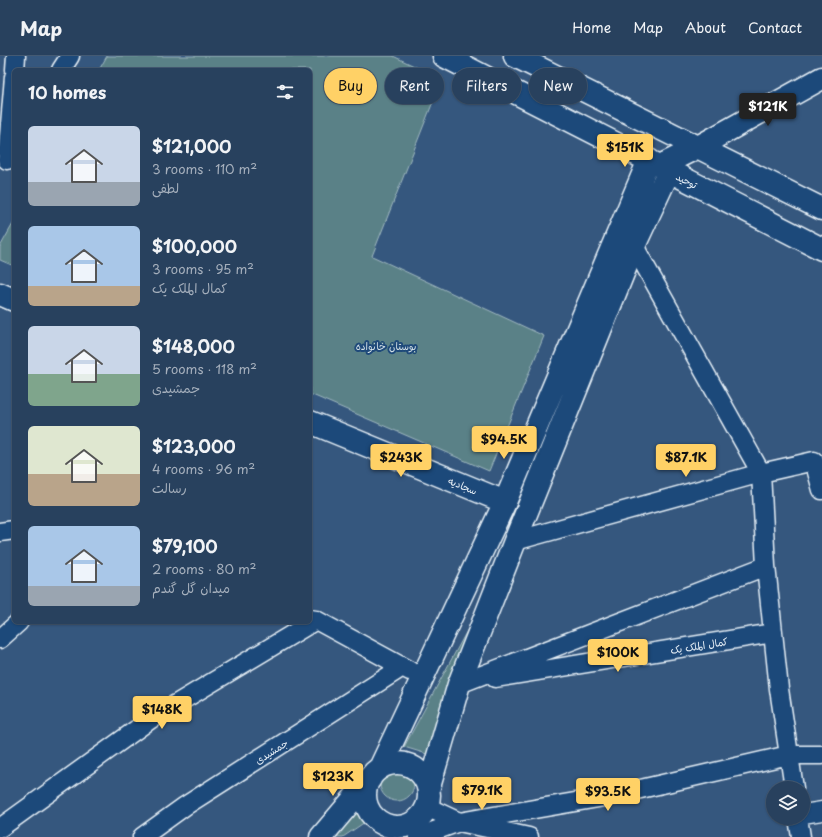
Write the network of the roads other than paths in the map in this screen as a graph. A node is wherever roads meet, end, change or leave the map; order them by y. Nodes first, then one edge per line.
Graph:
1 (16, 56) edge
2 (70, 56) edge
3 (444, 56) edge
4 (518, 57) edge
5 (15, 68) edge
6 (62, 68) edge
7 (822, 78) edge
8 (12, 100) edge
9 (698, 147) junction
10 (7, 159) edge
11 (659, 166) junction
12 (822, 209) edge
13 (634, 246) junction
14 (822, 249) edge
15 (0, 294) edge
16 (12, 299) edge
17 (312, 423) edge
18 (818, 460) edge
19 (761, 473) junction
20 (822, 490) edge
21 (505, 502) junction
22 (12, 530) edge
23 (0, 532) edge
24 (515, 541) junction
25 (766, 566) junction
26 (313, 619) edge
27 (17, 624) edge
28 (305, 624) edge
29 (773, 632) junction
30 (0, 639) edge
31 (401, 668) junction
32 (422, 677) junction
33 (459, 684) junction
34 (789, 755) junction
35 (822, 755) edge
36 (375, 773) junction
37 (793, 781) edge
38 (428, 797) junction
39 (822, 811) edge
40 (810, 813) edge
41 (459, 822) junction
42 (799, 825) edge
43 (0, 828) edge
44 (408, 832) edge
45 (142, 837) edge
46 (322, 837) edge
47 (379, 837) edge
48 (529, 837) edge
49 (801, 837) edge

1 - 5 street
2 - 6 street
3 - 11 street, توحید
4 - 9 street
7 - 9 street
8 - 10 street
9 - 11 street
9 - 12 street
11 - 13 street
11 - 14 street, توحید
11 - 21 street
13 - 19 street
13 - 24 street
15 - 16 street
17 - 21 street, سجادیه
18 - 19 street
18 - 20 street
19 - 24 street
19 - 25 street
21 - 32 street
22 - 23 street
24 - 33 street
25 - 29 street
25 - 33 street
26 - 31 street
27 - 30 street
28 - 43 street
29 - 33 street, کمال الملک یک
29 - 34 street
31 - 32 street
31 - 45 street, جمشیدی
32 - 36 street
33 - 38 street
34 - 35 street
34 - 37 street
34 - 41 street
36 - 38 street
36 - 44 street
36 - 46 street
38 - 41 street
38 - 44 street
39 - 40 street
41 - 44 street
41 - 48 street
42 - 49 street
44 - 47 street

